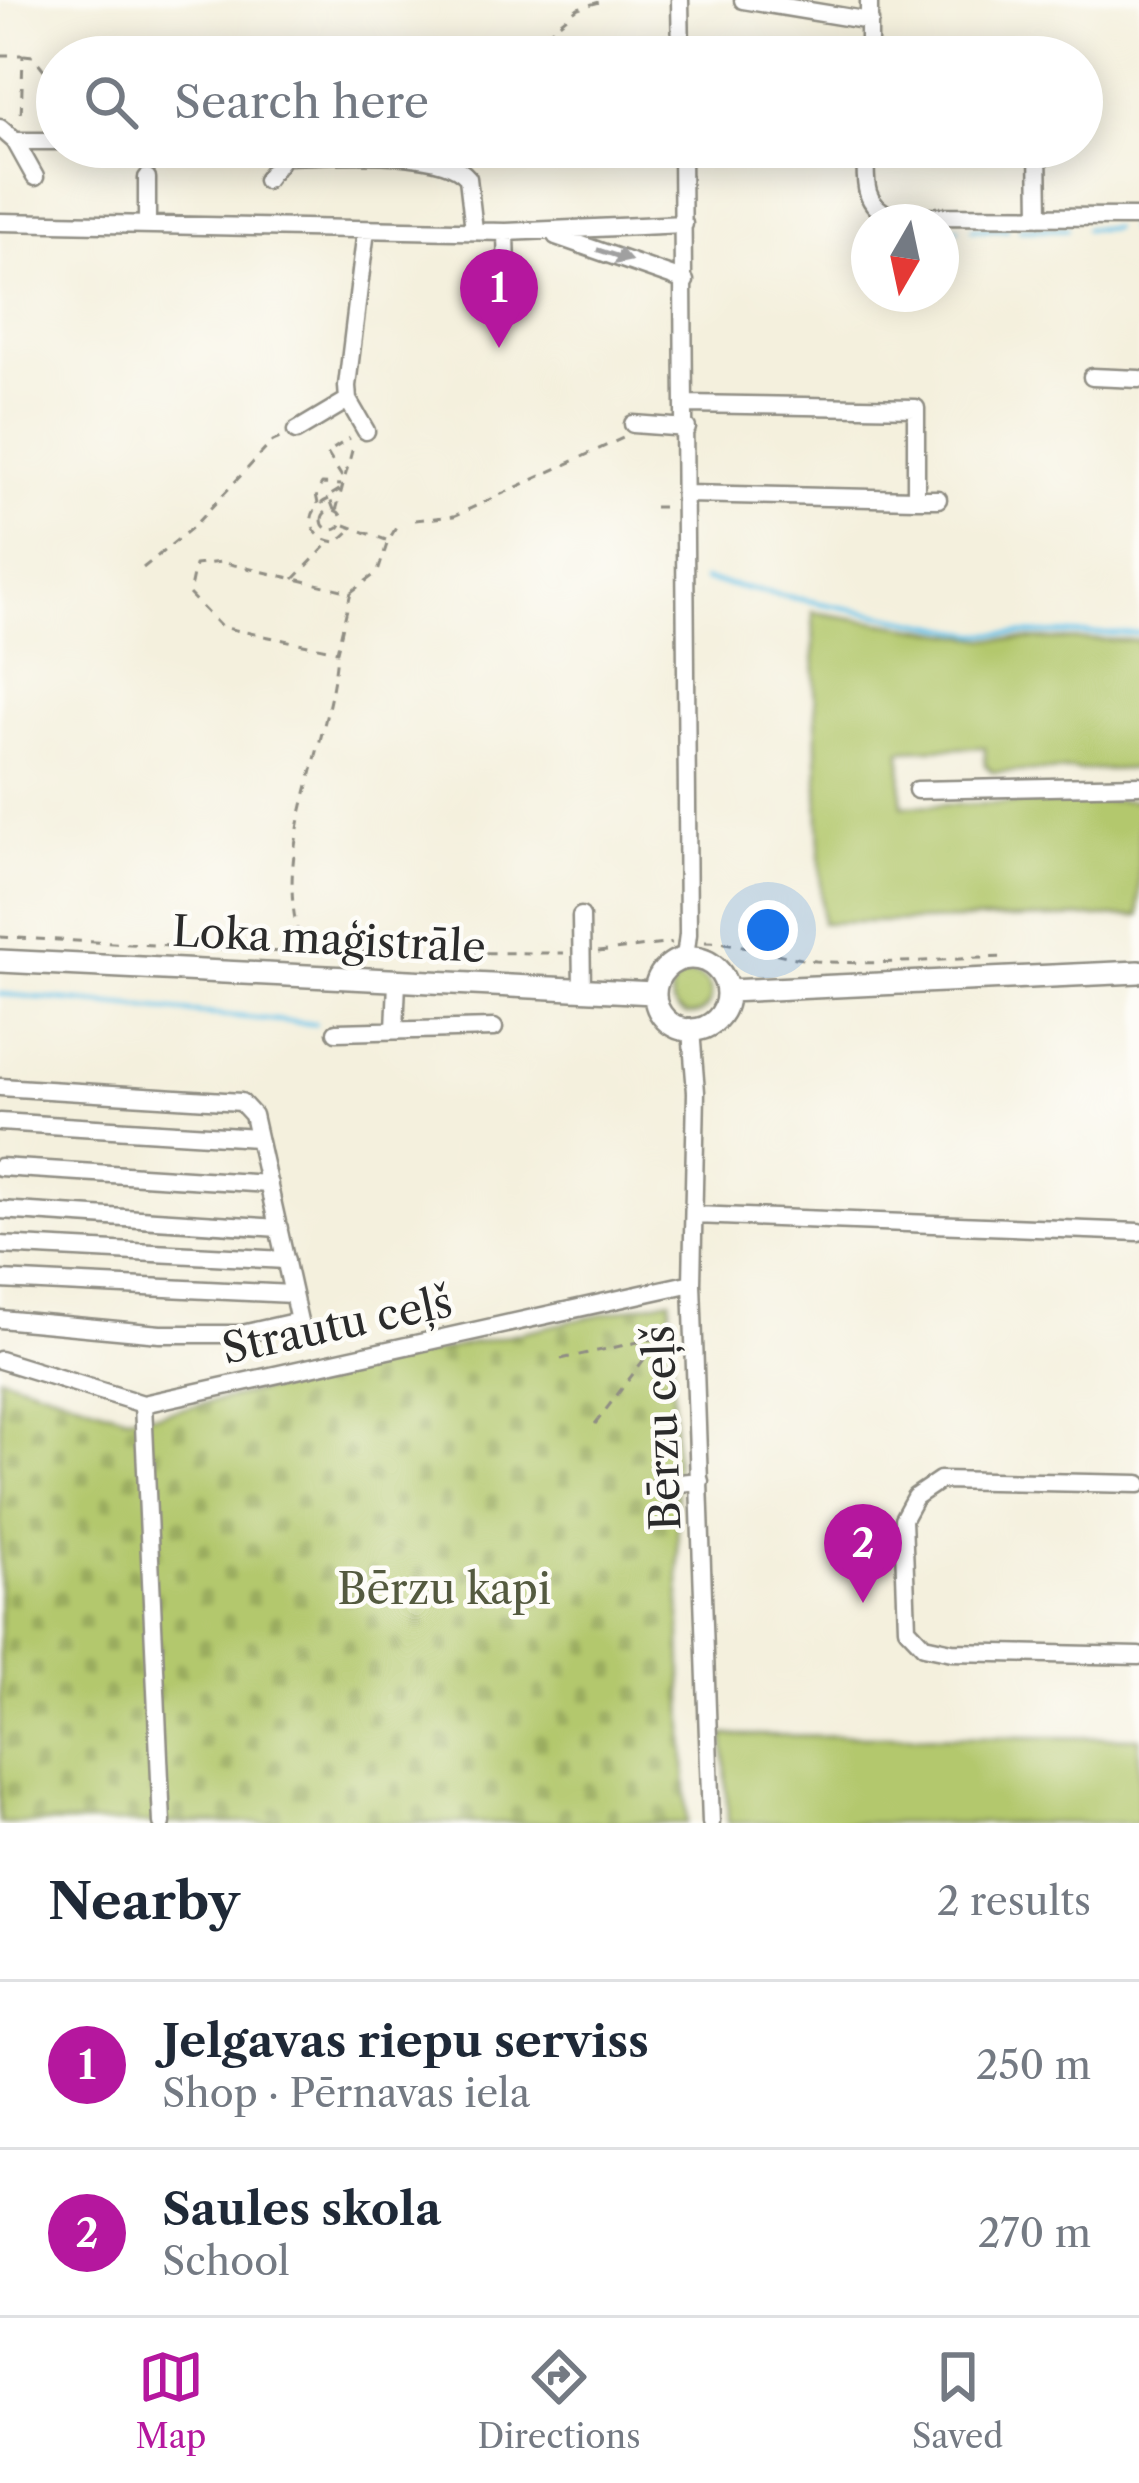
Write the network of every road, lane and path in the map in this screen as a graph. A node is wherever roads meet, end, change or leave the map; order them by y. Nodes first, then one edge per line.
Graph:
1 (607, 0) edge
2 (680, 0) edge
3 (743, 0) edge
4 (869, 0) edge
5 (870, 21) junction
6 (544, 36) edge
7 (681, 36) edge
8 (870, 36) edge
9 (0, 55) edge
10 (22, 55) junction
11 (36, 59) edge
12 (0, 128) edge
13 (18, 141) junction
14 (36, 141) edge
15 (270, 168) edge
16 (456, 168) edge
17 (683, 168) edge
18 (867, 168) edge
19 (1038, 168) edge
20 (35, 177) dead end
21 (148, 178) dead end
22 (266, 180) dead end
23 (1039, 217) junction
24 (1139, 217) edge
25 (0, 222) edge
26 (147, 224) junction
27 (684, 224) junction
28 (366, 230) junction
29 (473, 230) junction
30 (506, 232) junction
31 (542, 232) junction
32 (685, 281) junction
33 (508, 317) dead end
34 (1091, 377) dead end
35 (1139, 379) edge
36 (348, 400) junction
37 (686, 404) junction
38 (633, 424) dead end
39 (653, 427) junction
40 (687, 428) junction
41 (296, 431) joint
42 (366, 431) dead end
43 (343, 485) junction
44 (687, 494) junction
45 (916, 499) junction
46 (938, 499) dead end
47 (329, 500) junction
48 (318, 504) junction
49 (335, 511) junction
50 (416, 520) dead end
51 (342, 524) junction
52 (398, 526) dead end
53 (353, 528) junction
54 (388, 541) junction
55 (330, 542) junction
56 (143, 568) dead end
57 (294, 579) junction
58 (351, 592) junction
59 (337, 651) junction
60 (1139, 785) edge
61 (917, 790) dead end
62 (581, 916) dead end
63 (0, 937) edge
64 (687, 944) junction
65 (305, 952) junction
66 (580, 952) junction
67 (1011, 957) dead end
68 (0, 961) edge
69 (1139, 972) edge
70 (397, 982) junction
71 (582, 991) junction
72 (728, 991) junction
73 (654, 993) junction
74 (494, 1028) dead end
75 (395, 1030) junction
76 (691, 1030) junction
77 (336, 1032) dead end
78 (0, 1088) edge
79 (0, 1122) edge
80 (257, 1138) junction
81 (0, 1167) edge
82 (269, 1184) junction
83 (0, 1210) edge
84 (694, 1215) junction
85 (279, 1228) junction
86 (1139, 1232) edge
87 (0, 1245) edge
88 (286, 1260) junction
89 (0, 1280) edge
90 (692, 1283) junction
91 (292, 1294) junction
92 (0, 1318) edge
93 (694, 1330) junction
94 (662, 1336) junction
95 (561, 1359) dead end
96 (0, 1360) edge
97 (143, 1404) junction
98 (595, 1424) dead end
99 (700, 1481) junction
100 (1139, 1484) edge
101 (660, 1485) dead end
102 (1139, 1656) edge
103 (162, 1823) edge
104 (711, 1823) edge

1 - 6 path
2 - 7 street
3 - 5 street
4 - 5 street
5 - 8 street
9 - 10 path
10 - 11 path
10 - 13 path
12 - 13 street
13 - 14 street
13 - 20 street
15 - 22 street
16 - 29 street
17 - 27 street
18 - 23 street
19 - 23 street
21 - 26 street
23 - 24 street
25 - 26 street
26 - 28 street
27 - 31 street
27 - 32 street
28 - 29 street
28 - 36 street
29 - 30 street
30 - 31 street
30 - 33 street
31 -> 32 street
32 - 37 street
34 - 35 street
36 - 41 street
36 - 42 street
37 - 40 street
37 - 45 street
38 - 39 street
39 - 40 street
39 - 50 path
40 - 44 street
41 - 56 path
43 - 43 path
43 - 47 path
43 - 48 path
43 - 49 path
44 - 45 street
44 - 64 street
45 - 46 street
47 - 48 path
47 - 49 path
48 - 55 path
49 - 51 path
49 - 51 path
51 - 53 path
52 - 54 path
53 - 54 path
53 - 55 path
54 - 58 path
55 - 57 path
57 - 58 path
57 - 59 path
58 - 59 path
59 - 65 path
60 - 61 street
62 - 66 street
63 - 65 path
64 - 66 path
64 - 67 path
64 - 72 main road
64 - 73 main road
65 - 66 path
66 - 71 street
68 - 70 main road, Loka maģistrāle
69 - 72 main road
70 - 71 main road, Loka maģistrāle
70 - 75 street
71 - 73 main road, Loka maģistrāle
72 - 76 main road
73 - 76 main road
74 - 75 street
75 - 77 street
76 - 84 street, Bērzu ceļš
78 - 80 street
79 - 80 street
80 - 82 street
81 - 82 street
82 - 85 street
83 - 85 street
84 - 86 street
84 - 90 street, Bērzu ceļš
85 - 88 street
87 - 88 street
88 - 91 street
89 - 91 street
90 - 93 street, Bērzu ceļš
90 - 97 street, Strautu ceļš
91 - 92 street
93 - 94 path
93 - 99 street, Bērzu ceļš
94 - 95 path
94 - 98 path
96 - 97 street, Strautu ceļš
97 - 103 street
99 - 101 street
99 - 104 street, Bērzu ceļš
100 - 102 street

